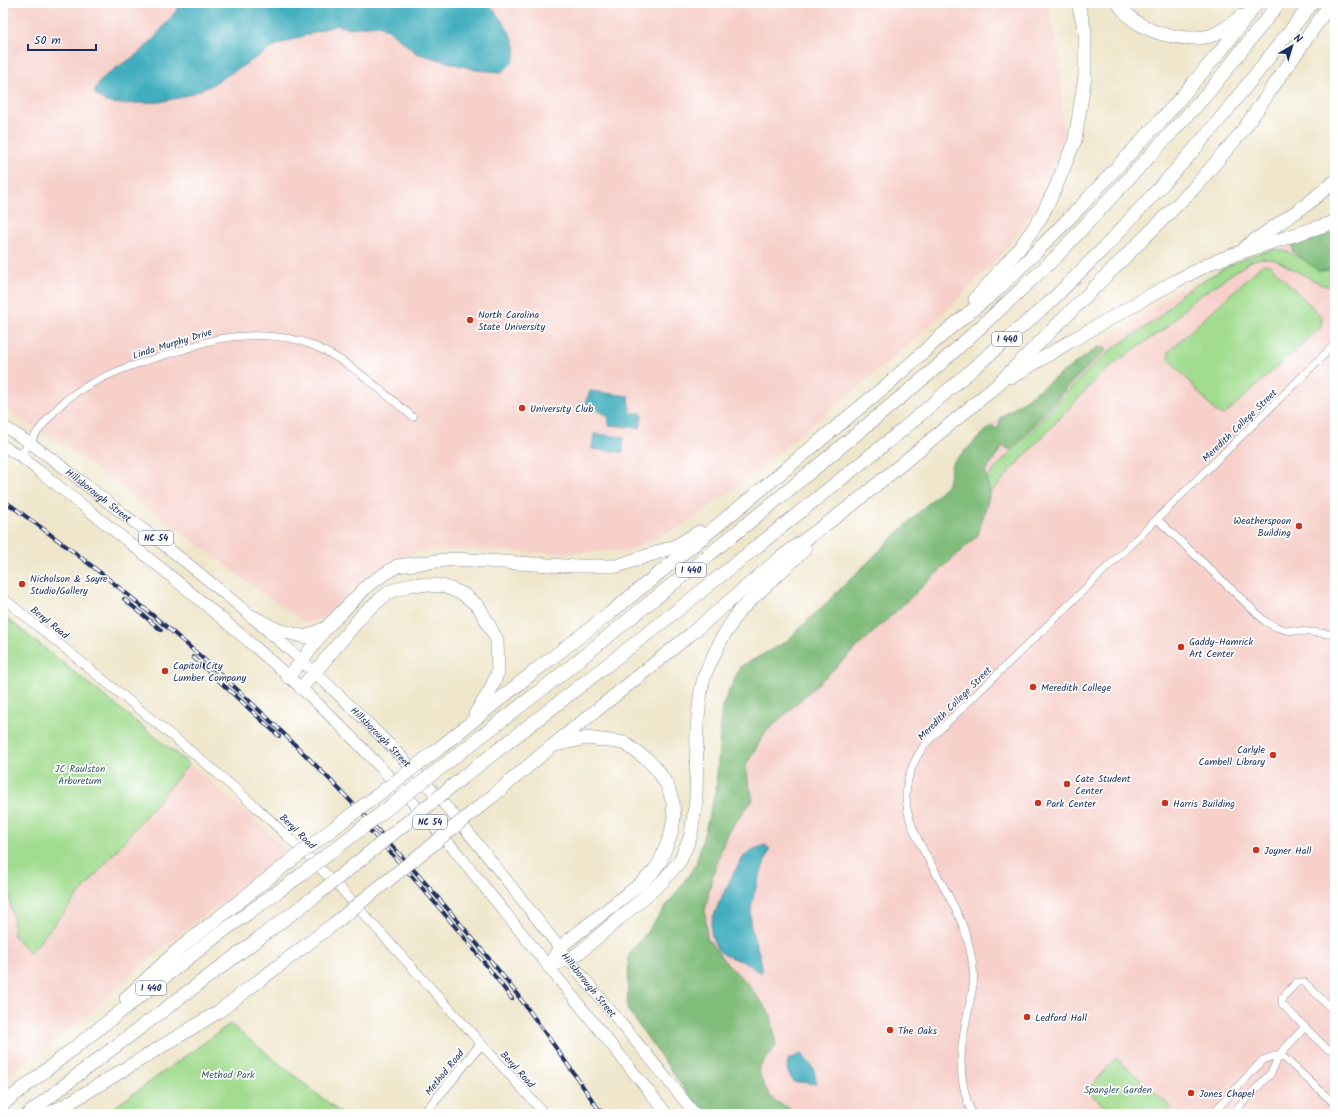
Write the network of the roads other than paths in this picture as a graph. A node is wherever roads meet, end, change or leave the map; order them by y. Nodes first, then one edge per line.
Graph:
1 (1078, 3) edge
2 (1085, 3) edge
3 (1118, 3) edge
4 (1254, 3) edge
5 (1257, 3) edge
6 (1279, 3) edge
7 (1331, 3) edge
8 (1310, 6) edge
9 (1085, 30) junction
10 (1335, 181) edge
11 (1335, 222) edge
12 (1232, 255) junction
13 (950, 328) junction
14 (1335, 344) edge
15 (994, 388) junction
16 (413, 417) dead end
17 (3, 426) edge
18 (30, 442) junction
19 (3, 446) edge
20 (20, 456) junction
21 (746, 502) junction
22 (852, 504) junction
23 (1157, 520) junction
24 (3, 598) edge
25 (251, 616) junction
26 (326, 628) junction
27 (1335, 635) edge
28 (302, 661) junction
29 (316, 672) junction
30 (288, 677) junction
31 (301, 688) junction
32 (469, 724) junction
33 (552, 746) junction
34 (560, 947) junction
35 (569, 959) junction
36 (549, 966) junction
37 (1335, 1012) edge
38 (1305, 1027) junction
39 (481, 1044) junction
40 (1335, 1048) edge
41 (70, 1052) junction
42 (1280, 1054) junction
43 (3, 1104) edge
44 (1335, 1104) edge
45 (28, 1114) edge
46 (48, 1114) edge
47 (424, 1114) edge
48 (545, 1114) edge
49 (667, 1114) edge
50 (695, 1114) edge
51 (972, 1114) edge
52 (1212, 1114) edge
53 (1232, 1114) edge

1 - 9 highway
2 - 9 highway
3 - 4 highway
5 - 13 highway
6 - 41 highway, I 440, bridge
7 - 15 highway
8 - 45 highway, I 440, bridge
9 - 13 highway
10 - 12 highway
11 - 12 highway
12 - 15 highway
13 - 21 highway
14 - 23 street, Meredith College Street
15 - 22 highway
16 - 18 street, Linda Murphy Drive
17 - 18 main road, Hillsborough Street / NC 54
18 - 20 street, Linda Murphy Drive
18 - 25 main road, Hillsborough Street / NC 54
19 - 20 main road, Hillsborough Street / NC 54
20 - 30 main road, Hillsborough Street / NC 54
21 - 26 highway
21 - 32 highway
22 - 33 highway
22 - 35 highway
23 - 27 street
23 - 51 street, Meredith College Street
24 - 39 street, Beryl Road
25 - 26 highway
25 - 28 main road, Hillsborough Street / NC 54
26 - 28 highway
28 - 29 main road, Hillsborough Street / NC 54
28 - 30 highway
29 - 31 highway
29 - 32 highway
29 - 34 main road, Hillsborough Street / NC 54
30 - 31 main road, Hillsborough Street / NC 54
31 - 36 main road, Hillsborough Street / NC 54
32 - 41 highway, bridge
33 - 34 highway
33 - 46 highway, bridge
34 - 35 main road, Hillsborough Street
34 - 36 highway
35 - 36 highway
35 - 50 main road, Hillsborough Street
36 - 49 main road, Hillsborough Street
37 - 38 street
38 - 40 street
38 - 42 street
39 - 47 street, Method Road
39 - 48 street, Beryl Road
41 - 43 highway, I 440
42 - 44 street
42 - 52 street
42 - 53 street

